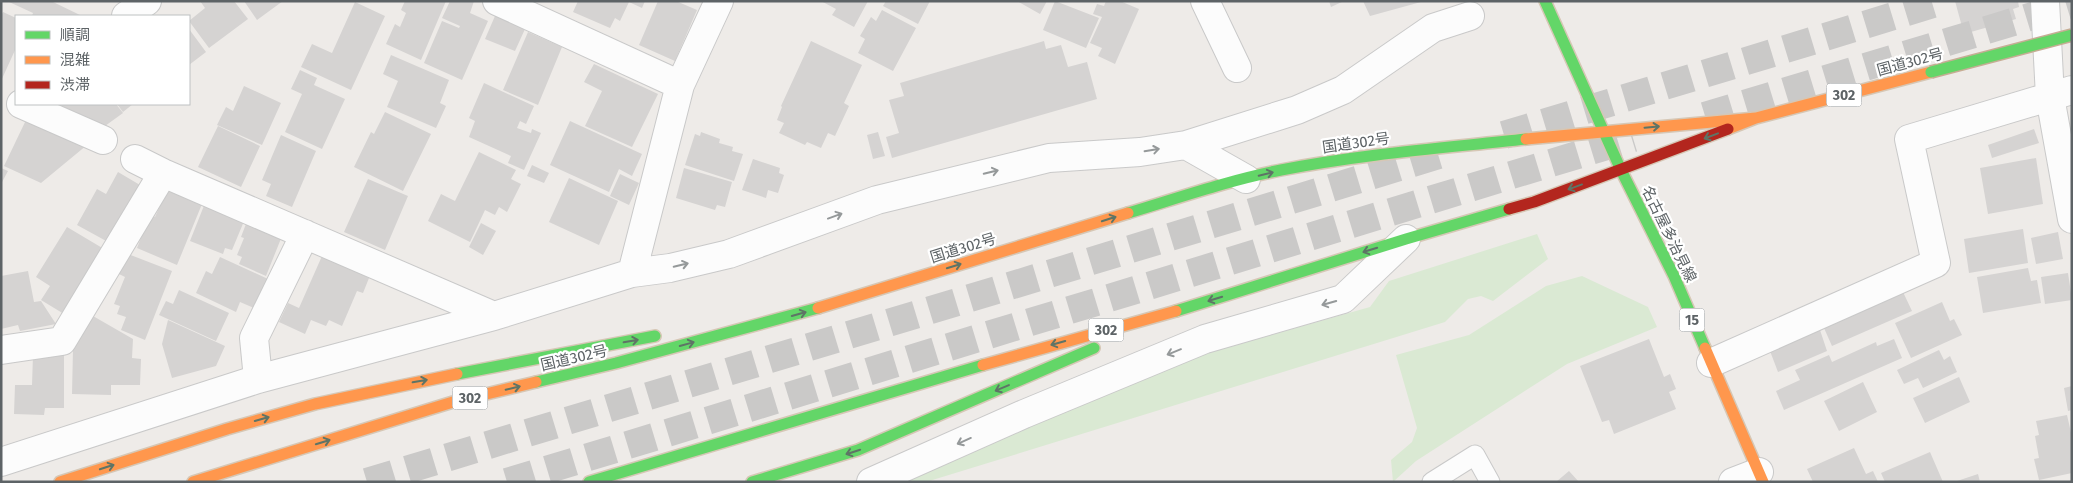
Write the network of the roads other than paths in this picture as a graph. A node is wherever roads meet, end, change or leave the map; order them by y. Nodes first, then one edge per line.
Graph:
1 (146, 1) edge
2 (497, 1) edge
3 (719, 1) edge
4 (1205, 1) edge
5 (1545, 1) edge
6 (2045, 1) edge
7 (127, 15) edge
8 (1470, 16) dead end
9 (2072, 35) edge
10 (1237, 68) dead end
11 (680, 85) junction
12 (2064, 92) edge
13 (1, 95) edge
14 (15, 102) edge
15 (23, 105) edge
16 (1756, 118) junction
17 (1604, 131) junction
18 (103, 140) dead end
19 (1186, 145) junction
20 (135, 159) dead end
21 (1621, 170) junction
22 (163, 173) junction
23 (1246, 179) junction
24 (2072, 219) edge
25 (305, 234) junction
26 (1406, 239) junction
27 (632, 273) junction
28 (1192, 306) junction
29 (494, 316) junction
30 (752, 327) junction
31 (693, 330) dead end
32 (666, 334) dead end
33 (1, 350) edge
34 (1711, 364) junction
35 (258, 379) junction
36 (1, 462) edge
37 (1761, 477) edge
38 (60, 482) edge
39 (192, 482) edge
40 (589, 482) edge
41 (752, 482) edge
42 (871, 482) edge
43 (1432, 482) edge
44 (1490, 482) edge
45 (1733, 482) edge

1 - 7 street
2 - 11 street
3 - 11 street
4 - 10 street
5 - 17 main road, 名古屋多治見線 / 15
6 - 12 street
8 - 19 street
9 - 16 main road, 国道302号 / 302, bridge
11 - 27 street
12 - 24 street
12 - 34 street
13 - 14 street
15 - 18 street
17 -> 16 main road, 国道302号 / 302
16 -> 21 main road, 国道302号 / 302
17 - 21 main road, 名古屋多治見線 / 15
23 -> 17 main road, 国道302号 / 302
19 - 23 street
27 -> 19 street
20 - 22 street
21 -> 26 main road, 国道302号 / 302
21 - 34 main road, 名古屋多治見線 / 15
22 - 25 street
22 - 33 street
30 -> 23 main road, 国道302号 / 302
25 - 29 street
25 - 35 street
26 -> 28 main road, 国道302号 / 302
26 -> 42 street
27 - 29 street
28 -> 40 main road, 国道302号 / 302
28 -> 41 main road
29 - 35 street
30 - 31 main road
39 -> 30 main road, 国道302号 / 302
38 -> 32 main road
34 - 37 main road, 名古屋多治見線 / 15
35 - 36 street
37 - 45 street
43 - 44 lane

